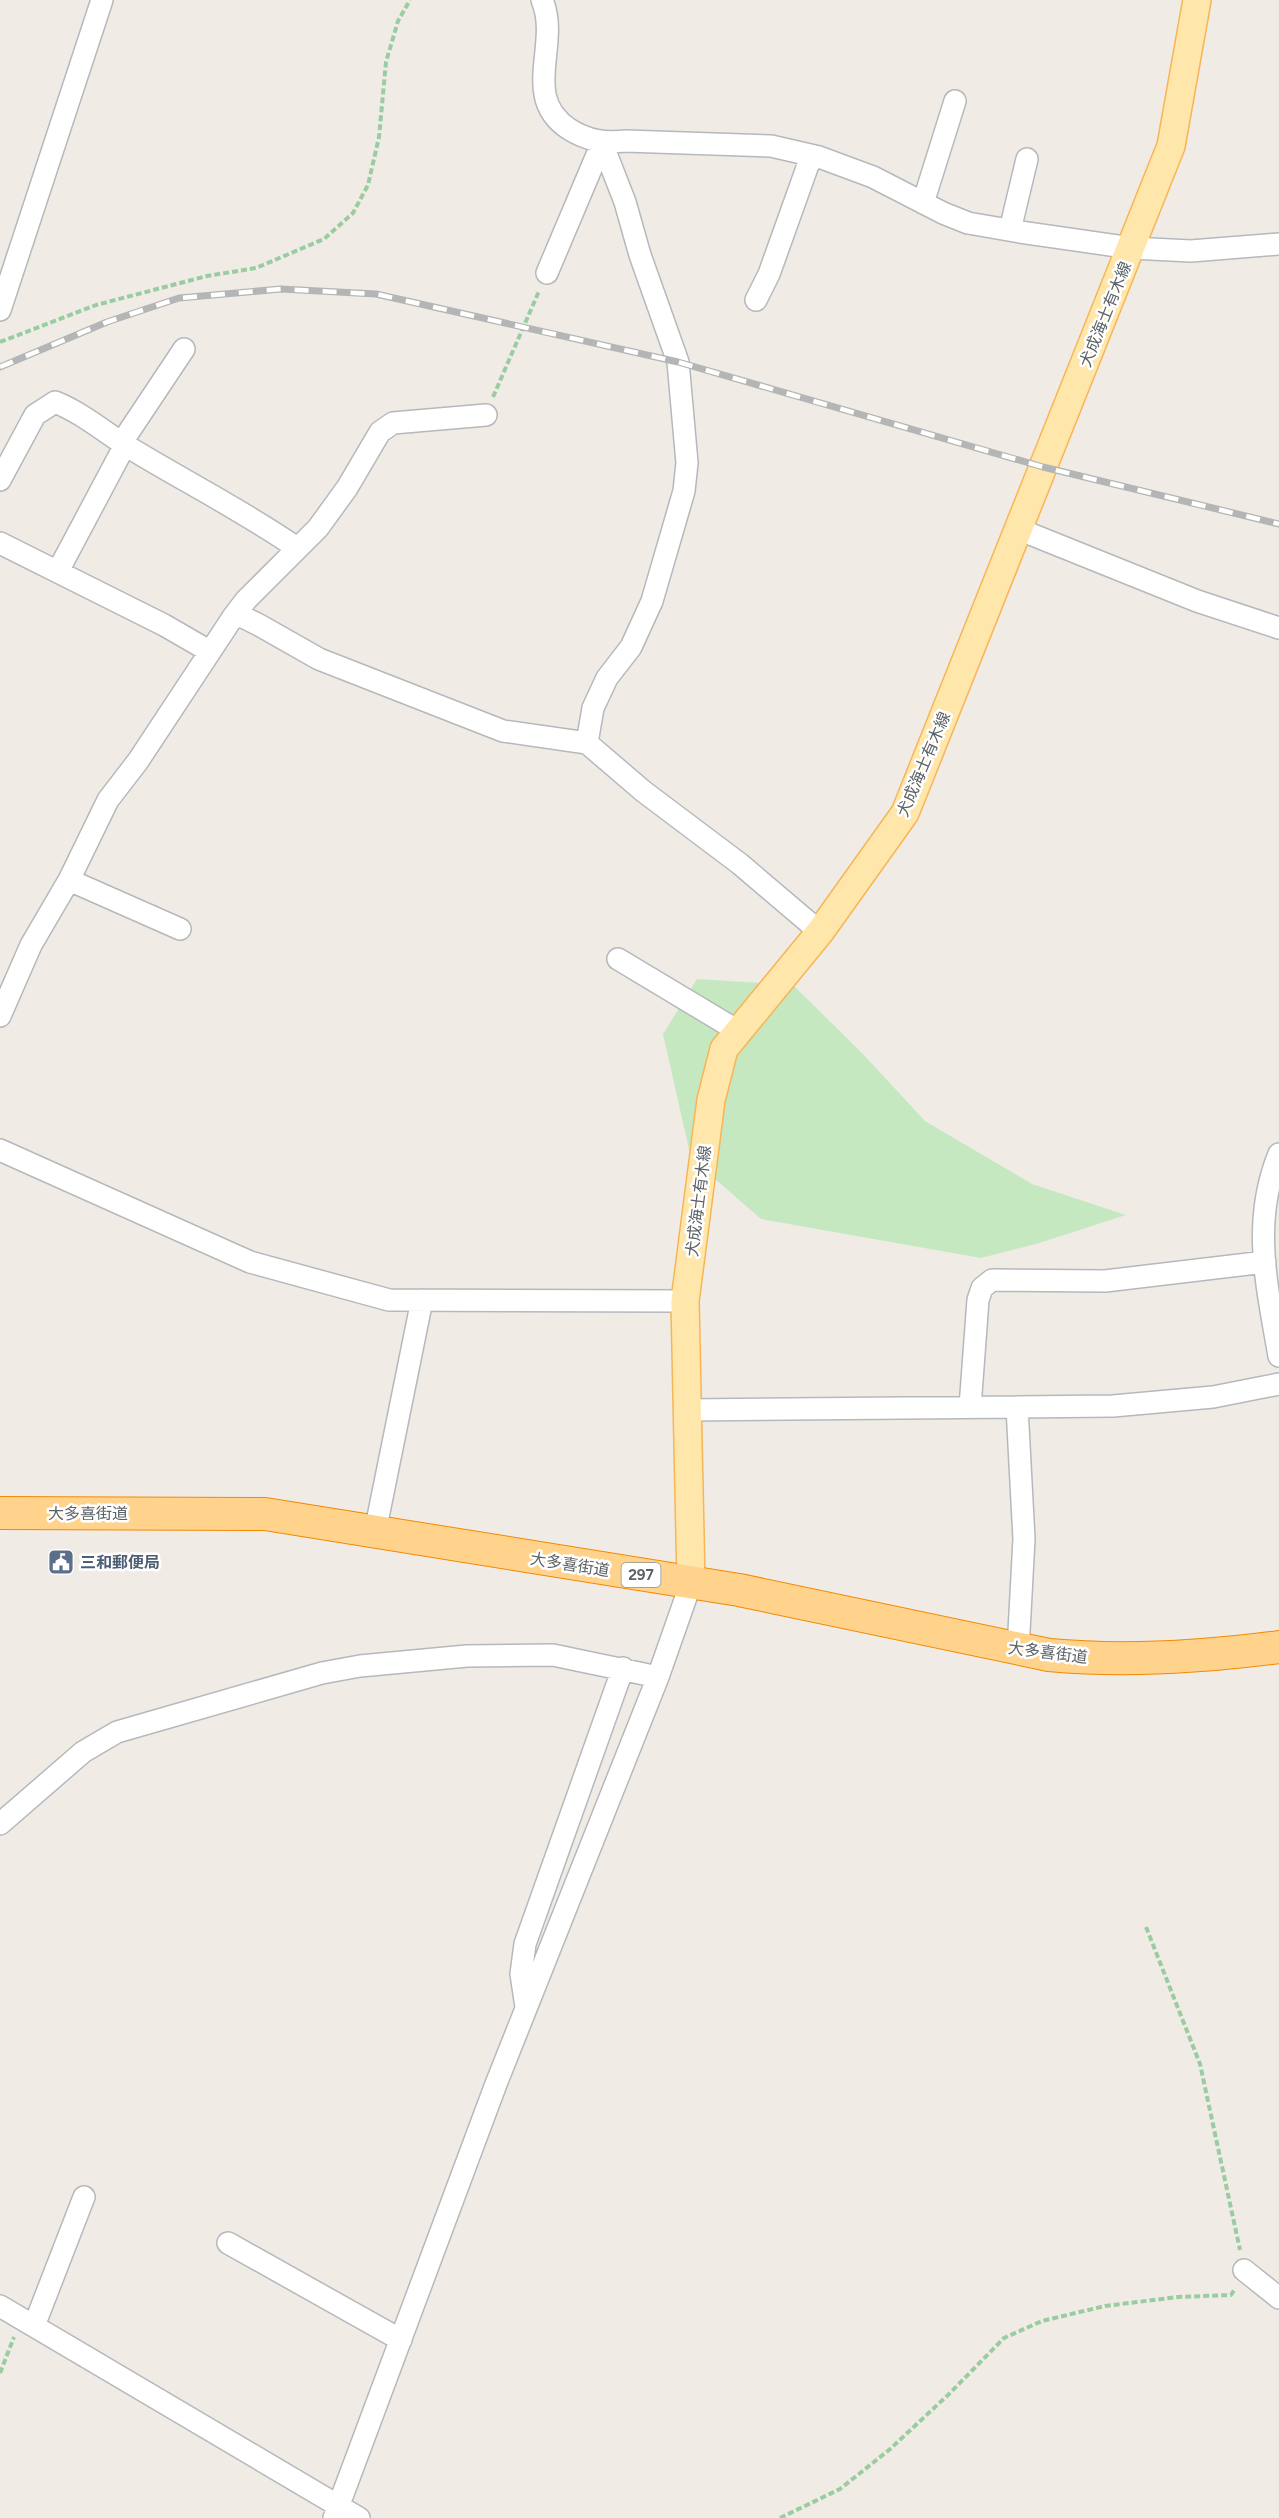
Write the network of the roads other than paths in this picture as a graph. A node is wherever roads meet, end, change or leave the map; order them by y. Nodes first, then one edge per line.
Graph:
1 (102, 0) edge
2 (542, 0) edge
3 (1197, 0) edge
4 (955, 100) dead end
5 (602, 143) junction
6 (819, 157) junction
7 (1027, 159) dead end
8 (923, 203) junction
9 (1010, 230) junction
10 (1279, 243) edge
11 (1131, 249) junction
12 (547, 273) road end
13 (756, 300) dead end
14 (0, 310) edge
15 (184, 349) dead end
16 (486, 415) road end
17 (123, 444) junction
18 (0, 480) edge
19 (1018, 529) junction
20 (0, 543) edge
21 (297, 548) junction
22 (58, 571) junction
23 (234, 617) junction
24 (1279, 628) edge
25 (209, 651) junction
26 (587, 742) junction
27 (69, 880) junction
28 (180, 929) dead end
29 (820, 932) junction
30 (618, 959) dead end
31 (0, 1016) edge
32 (738, 1031) junction
33 (0, 1150) edge
34 (1279, 1154) edge
35 (1265, 1262) junction
36 (422, 1300) junction
37 (685, 1301) junction
38 (1279, 1356) edge
39 (1279, 1384) edge
40 (970, 1407) junction
41 (1017, 1407) junction
42 (687, 1410) junction
43 (0, 1513) edge
44 (375, 1532) junction
45 (690, 1583) junction
46 (1279, 1647) edge
47 (1018, 1650) junction
48 (623, 1668) junction
49 (658, 1677) junction
50 (0, 1824) edge
51 (526, 2008) junction
52 (84, 2197) dead end
53 (228, 2243) dead end
54 (1244, 2270) road end
55 (1279, 2298) edge
56 (0, 2306) edge
57 (27, 2322) junction
58 (400, 2340) junction
59 (337, 2512) edge
60 (359, 2518) edge

1 - 14 street
2 - 5 street
3 - 11 main road, 犬成海士有木線
4 - 8 street
5 - 6 street
5 - 12 street
5 - 26 street
6 - 8 street
6 - 13 street
7 - 9 street
8 - 9 street
9 - 11 street
10 - 11 street
11 - 19 main road, 犬成海士有木線
15 - 17 street
16 - 21 street
17 - 18 street
17 - 21 street
17 - 22 street
19 - 24 street
19 - 29 main road, 犬成海士有木線
20 - 22 street
21 - 23 street
22 - 25 street
23 - 25 street
23 - 26 street
25 - 27 street
26 - 29 street
27 - 28 street
27 - 31 street
29 - 32 main road, 犬成海士有木線
30 - 32 street
32 - 37 main road, 犬成海士有木線
33 - 36 street
34 - 35 street
35 - 38 street
35 - 40 street
36 - 37 street
36 - 44 street
37 - 42 main road, 犬成海士有木線
39 - 41 street
40 - 41 street
40 - 42 street
41 - 47 street
42 - 45 main road, 犬成海士有木線
43 - 44 highway, 大多喜街道 / 297
44 - 45 highway, 大多喜街道 / 297
45 - 47 highway, 大多喜街道 / 297
45 - 49 street
46 - 47 highway, 大多喜街道 / 297
48 - 49 street
48 - 50 street
48 - 51 street
49 - 51 street
51 - 58 street
52 - 57 street
53 - 58 street
54 - 55 street
56 - 57 street
57 - 59 street
58 - 59 street
59 - 60 street

